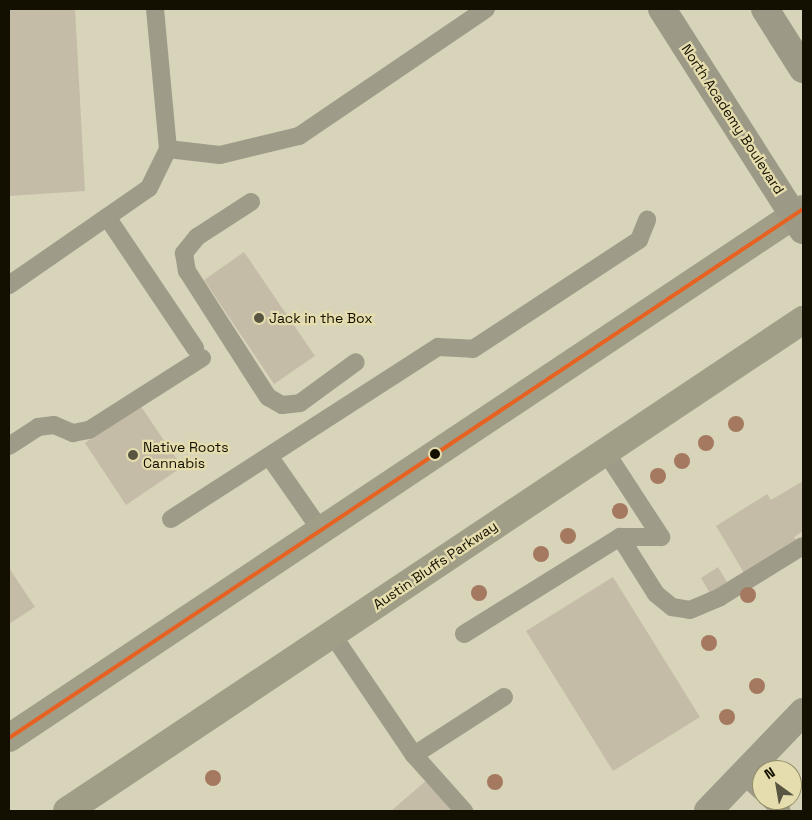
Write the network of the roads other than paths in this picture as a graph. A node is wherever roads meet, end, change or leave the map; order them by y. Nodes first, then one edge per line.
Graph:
1 (156, 9) edge
2 (486, 9) edge
3 (662, 9) edge
4 (765, 9) edge
5 (803, 69) edge
6 (168, 149) junction
7 (251, 202) dead end
8 (107, 217) junction
9 (800, 218) edge
10 (647, 220) dead end
11 (9, 285) edge
12 (803, 320) edge
13 (356, 362) dead end
14 (9, 446) edge
15 (605, 451) junction
16 (269, 456) junction
17 (170, 519) dead end
18 (322, 532) junction
19 (620, 537) junction
20 (803, 546) edge
21 (332, 634) junction
22 (464, 634) dead end
23 (504, 697) dead end
24 (803, 712) edge
25 (9, 738) edge
26 (414, 754) junction
27 (769, 760) edge
28 (752, 783) edge
29 (67, 811) edge
30 (464, 811) edge
31 (708, 811) edge

1 - 6 lane
2 - 6 lane
3 - 9 highway, North Academy Boulevard
4 - 5 highway
6 - 8 lane
7 - 13 lane
8 - 11 lane
8 - 14 lane
9 - 18 main road
10 - 16 lane
12 - 15 main road, Austin Bluffs Parkway
15 - 19 lane
15 - 21 main road, Austin Bluffs Parkway
16 - 17 lane
16 - 18 lane
18 - 25 main road
19 - 20 lane
19 - 22 lane
21 - 26 lane
21 - 29 main road, Austin Bluffs Parkway
23 - 26 lane
24 - 27 street
26 - 30 lane
28 - 31 street

